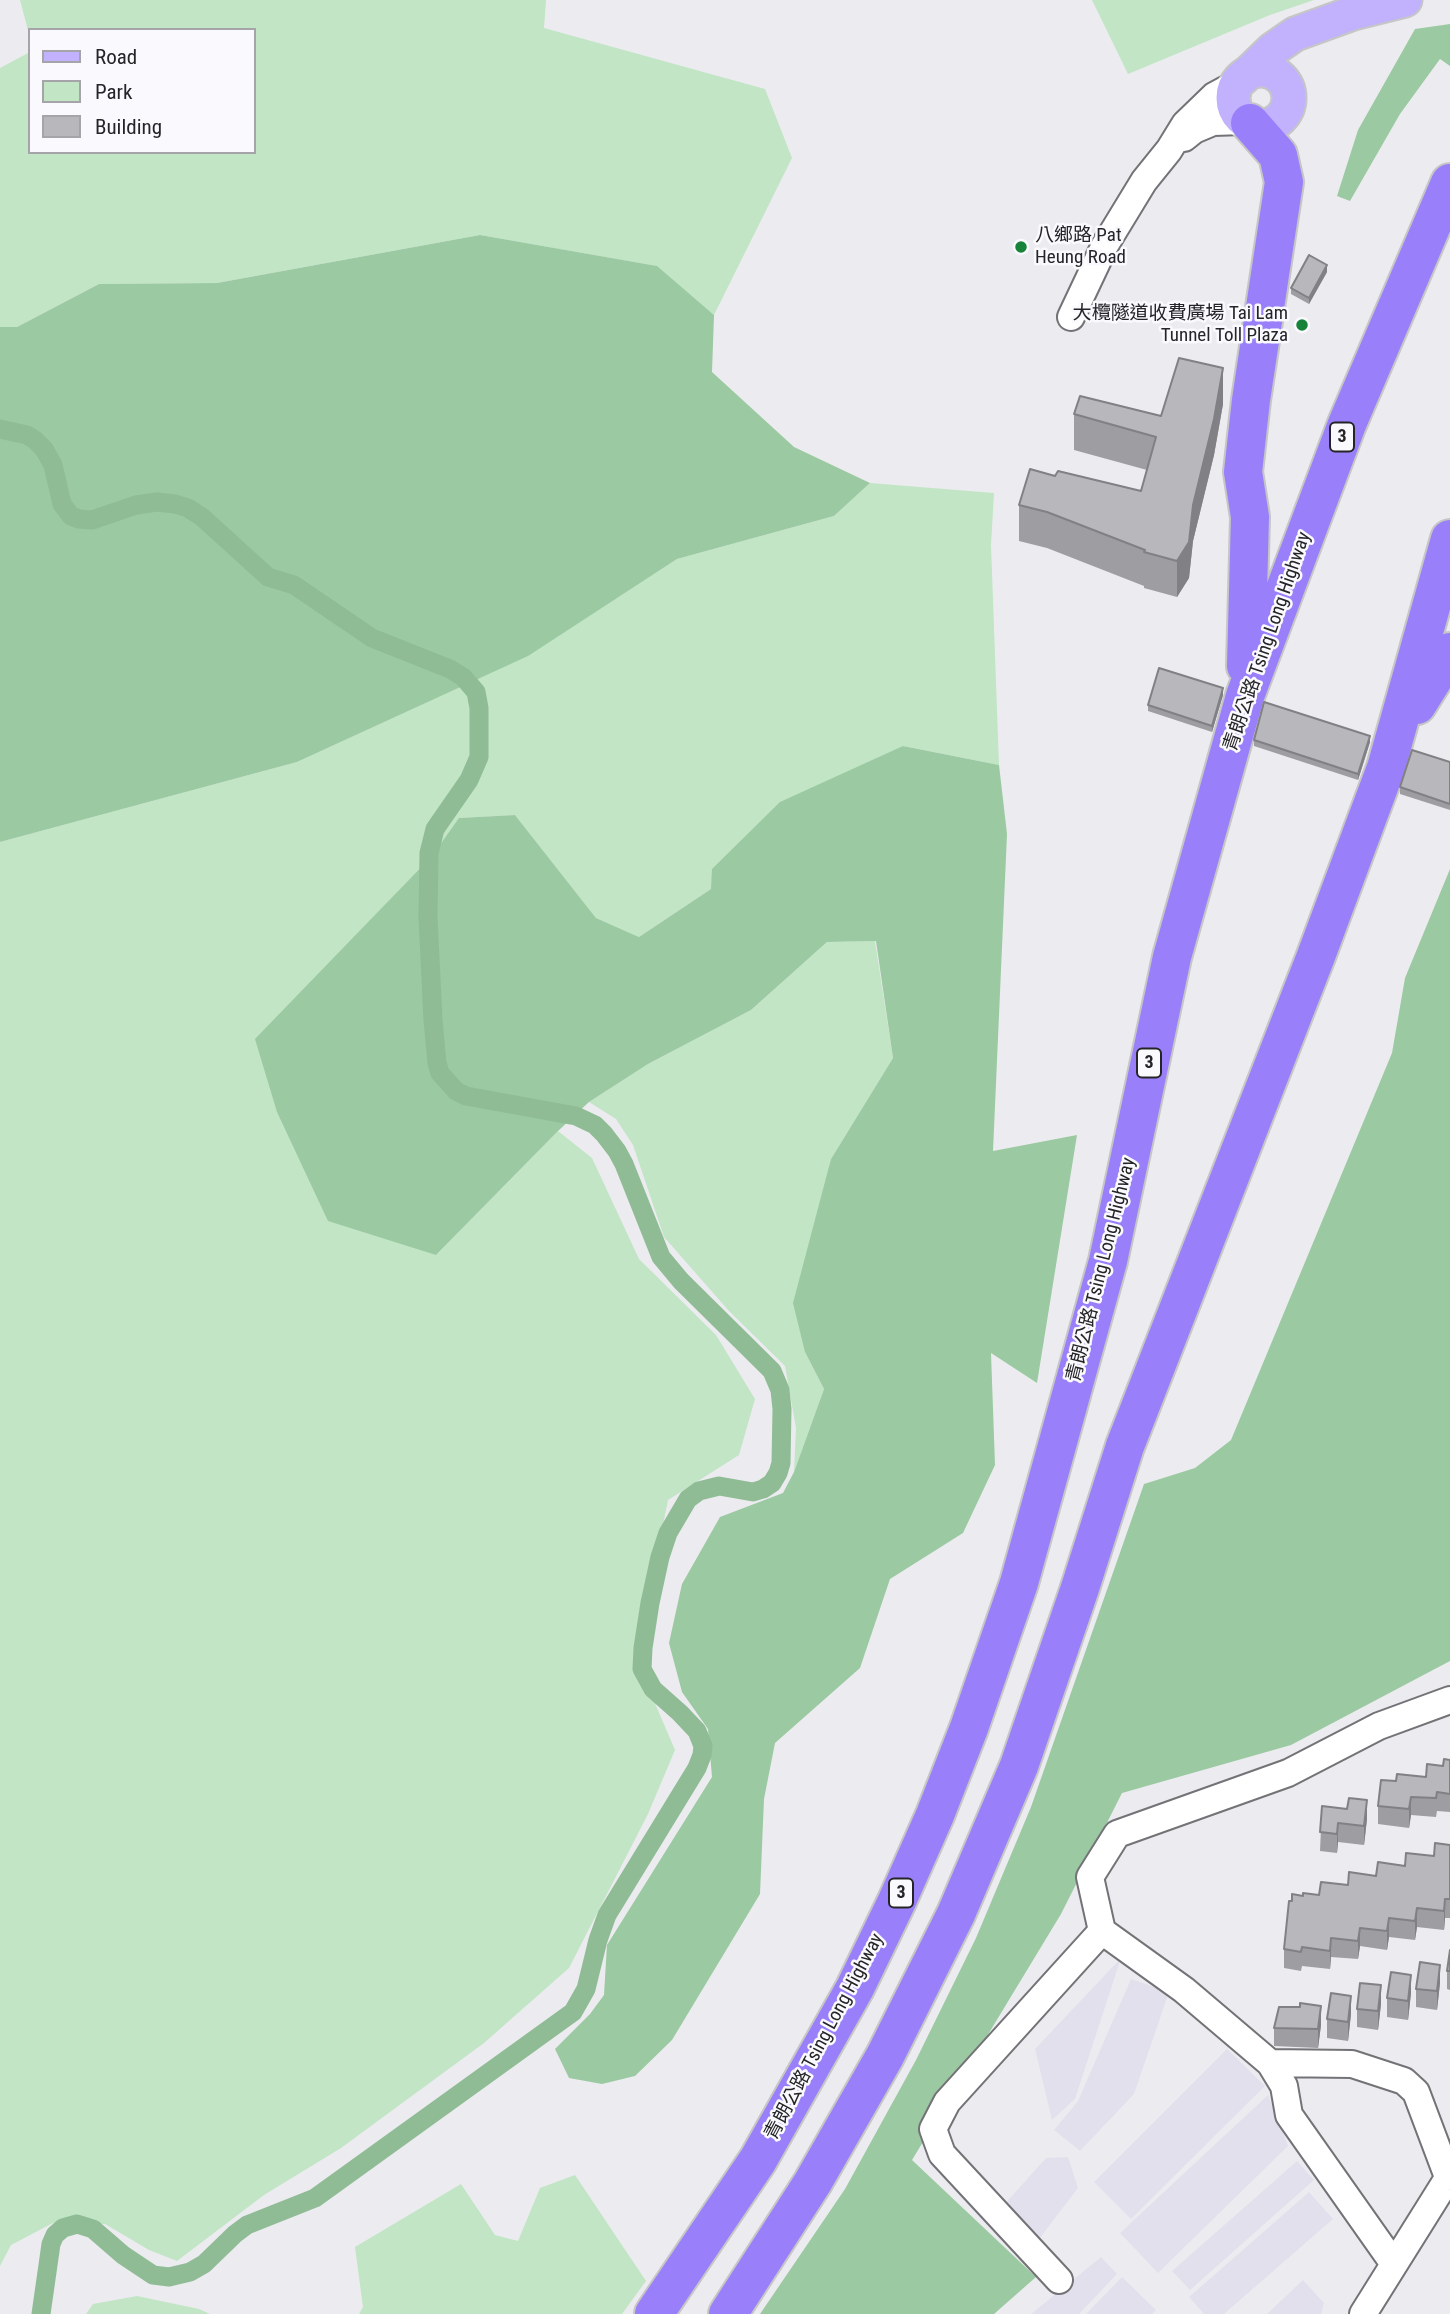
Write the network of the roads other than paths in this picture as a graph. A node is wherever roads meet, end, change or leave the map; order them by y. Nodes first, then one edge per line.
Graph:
1 (1405, 0) edge
2 (1326, 24) junction
3 (1240, 80) junction
4 (1288, 104) junction
5 (1247, 122) junction
6 (1169, 150) junction
7 (1450, 183) edge
8 (1071, 317) dead end
9 (1450, 540) edge
10 (1450, 652) edge
11 (1245, 696) junction
12 (1394, 742) junction
13 (1450, 1700) edge
14 (1102, 1931) junction
15 (1270, 2063) junction
16 (1449, 2176) edge
17 (1394, 2264) junction
18 (1059, 2280) dead end
19 (654, 2314) edge
20 (728, 2314) edge
21 (1363, 2314) edge

1 - 2 main road
2 - 3 main road
2 - 4 main road
3 - 4 main road
3 - 5 main road
3 - 6 street
4 - 5 main road
5 - 6 street
5 - 11 highway
6 - 8 street
7 - 11 highway, 青朗公路 Tsing Long Highway / 3
9 - 12 highway
10 - 12 highway
11 - 19 highway, 青朗公路 Tsing Long Highway / 3
12 - 20 highway
13 - 14 street
14 - 15 street
14 - 18 street
15 - 16 street
15 - 17 street
16 - 17 street
17 - 21 street

